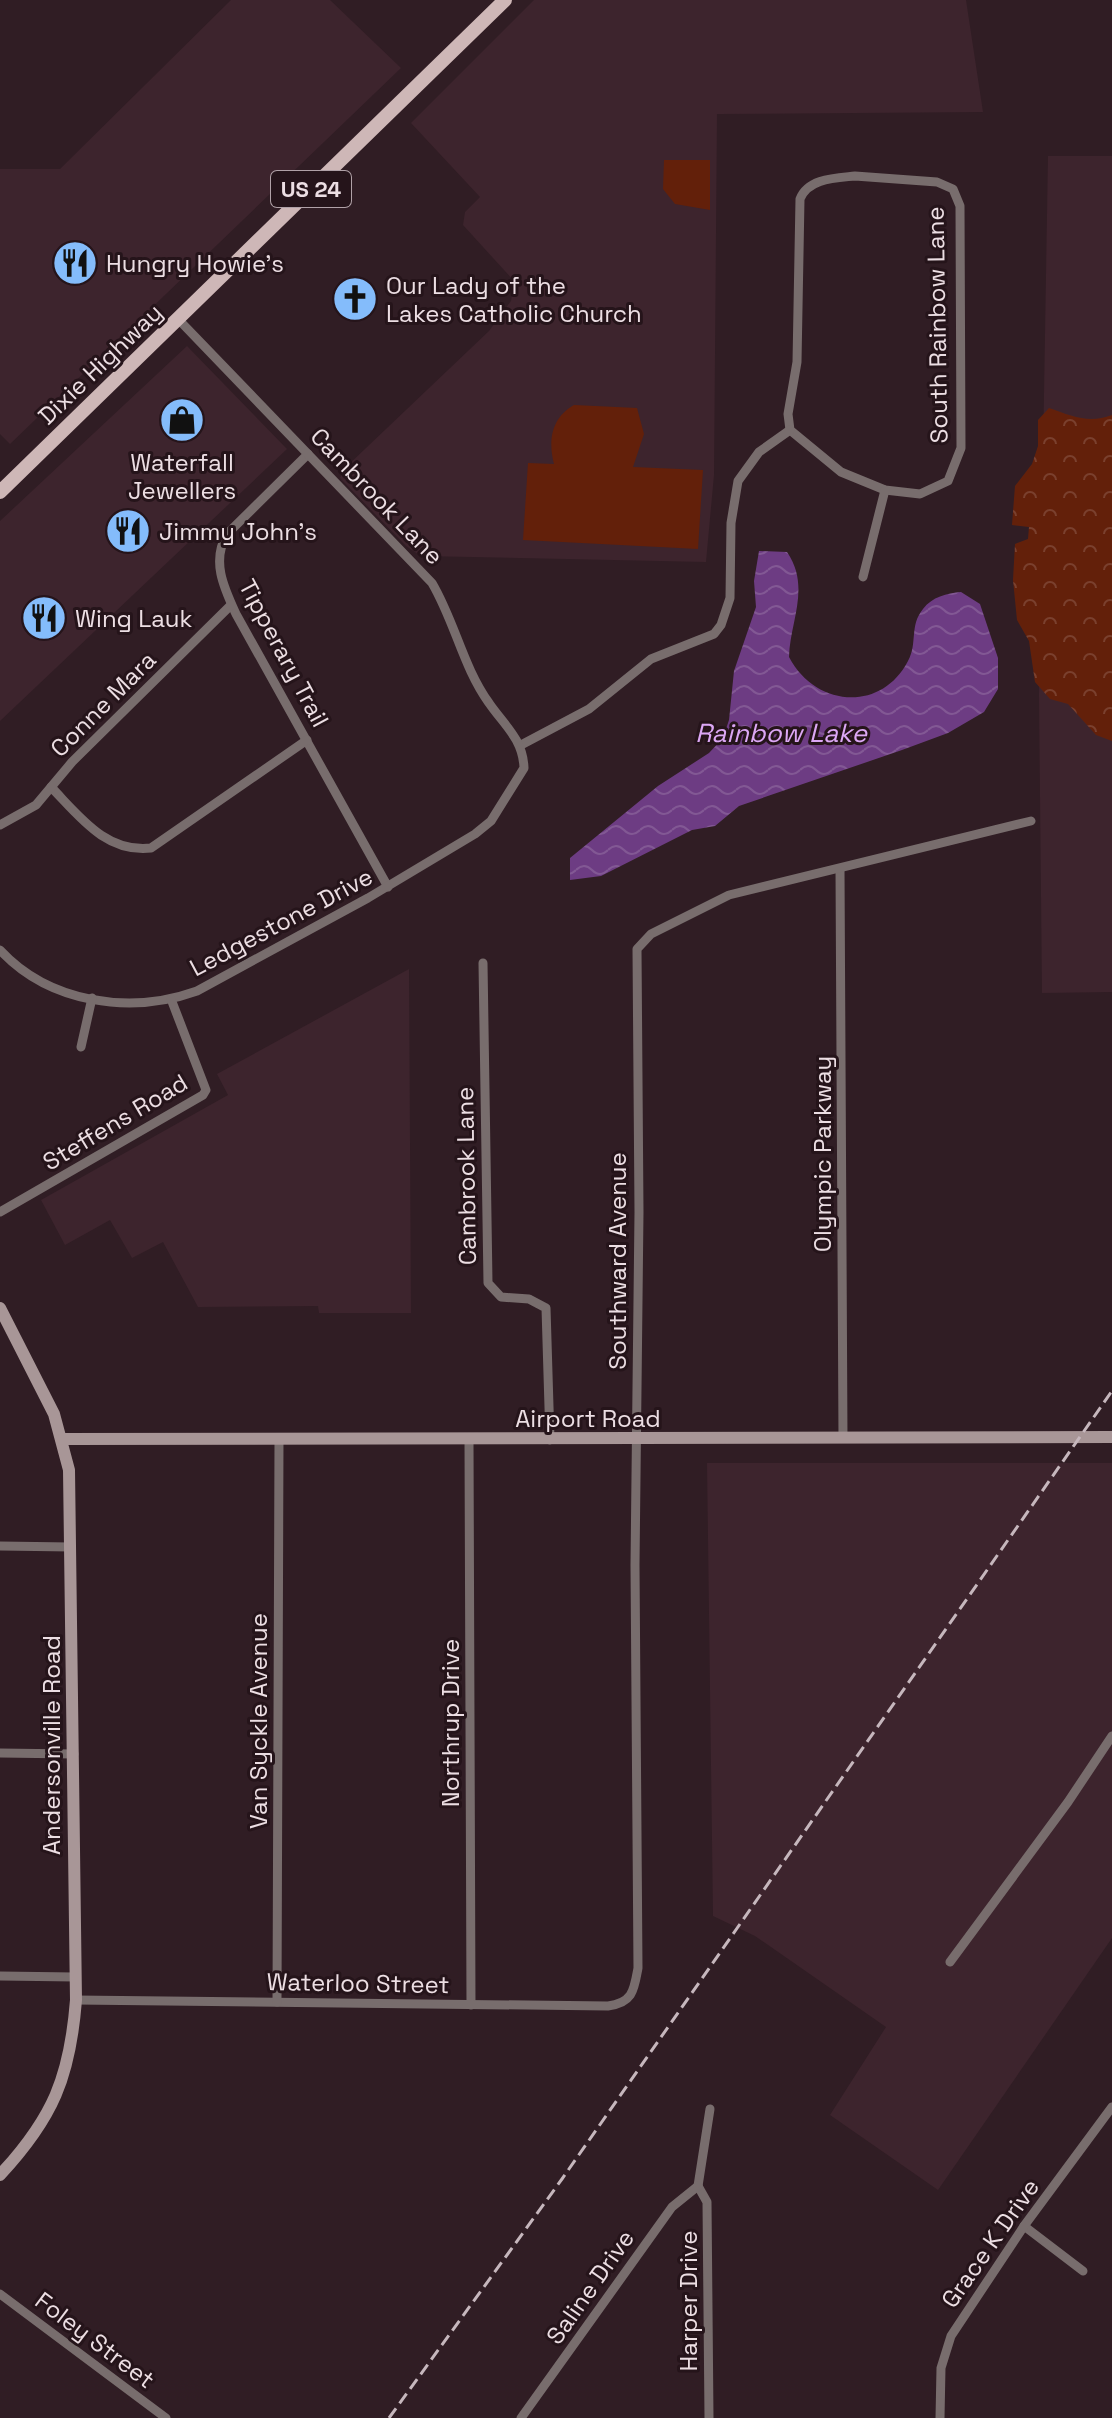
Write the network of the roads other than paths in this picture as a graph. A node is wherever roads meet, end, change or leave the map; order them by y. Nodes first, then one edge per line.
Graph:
1 (505, 0) edge
2 (178, 319) junction
3 (790, 430) junction
4 (308, 454) junction
5 (885, 490) junction
6 (0, 492) edge
7 (863, 577) dead end
8 (231, 605) junction
9 (307, 740) junction
10 (521, 745) junction
11 (51, 787) junction
12 (1031, 821) dead end
13 (0, 825) edge
14 (840, 869) junction
15 (388, 887) junction
16 (0, 950) edge
17 (483, 963) dead end
18 (92, 998) junction
19 (171, 999) junction
20 (81, 1047) dead end
21 (0, 1212) edge
22 (0, 1308) edge
23 (1112, 1437) edge
24 (843, 1438) junction
25 (63, 1439) junction
26 (279, 1440) junction
27 (550, 1440) junction
28 (469, 1441) junction
29 (636, 1441) junction
30 (0, 1546) edge
31 (71, 1547) junction
32 (1112, 1736) edge
33 (0, 1753) edge
34 (74, 1754) junction
35 (950, 1962) dead end
36 (0, 1976) edge
37 (75, 1977) junction
38 (634, 1992) joint
39 (76, 2000) junction
40 (277, 2002) junction
41 (471, 2005) junction
42 (1112, 2107) edge
43 (710, 2109) dead end
44 (0, 2175) edge
45 (698, 2186) junction
46 (1024, 2226) junction
47 (1083, 2271) dead end
48 (0, 2294) edge
49 (166, 2418) edge
50 (521, 2418) edge
51 (709, 2418) edge
52 (940, 2418) edge

1 - 2 main road, Dixie Highway / US 24
2 - 4 street, Cambrook Lane
2 - 6 main road, Dixie Highway / US 24
3 - 5 street, South Rainbow Lane
3 - 5 street, South Rainbow Lane
3 - 10 street
4 - 8 street, Tipperary Trail
4 - 10 street, Cambrook Lane
5 - 7 street
8 - 9 street, Tipperary Trail
8 - 11 street, Conne Mara
9 - 11 street
9 - 15 street, Tipperary Trail
10 - 15 street, Ledgestone Drive
11 - 13 street, Conne Mara
12 - 14 street, Southward Avenue
14 - 24 street, Olympic Parkway
14 - 29 street, Southward Avenue
15 - 19 street, Ledgestone Drive
16 - 18 street, Ledgestone Drive
17 - 27 street, Cambrook Lane
18 - 19 street, Ledgestone Drive
18 - 20 street
19 - 21 street, Steffens Road
22 - 25 street, Andersonville Road
23 - 24 street, Airport Road
24 - 29 street, Airport Road
25 - 26 street, Airport Road
25 - 31 street, Andersonville Road
26 - 28 street, Airport Road
26 - 40 street, Van Syckle Avenue
27 - 28 street, Airport Road
27 - 29 street, Airport Road
28 - 41 street, Northrup Drive
29 - 38 street, Southward Avenue
30 - 31 street
31 - 34 street, Andersonville Road
32 - 35 street
33 - 34 street
34 - 37 street, Andersonville Road
36 - 37 street
37 - 39 street, Andersonville Road
38 - 41 street, Waterloo Street
39 - 40 street, Waterloo Street
39 - 44 street, Andersonville Road
40 - 41 street, Waterloo Street
42 - 46 street, Grace K Drive
43 - 45 street
45 - 50 street, Saline Drive
45 - 51 street, Harper Drive
46 - 47 street
46 - 52 street, Grace K Drive
48 - 49 street, Foley Street

